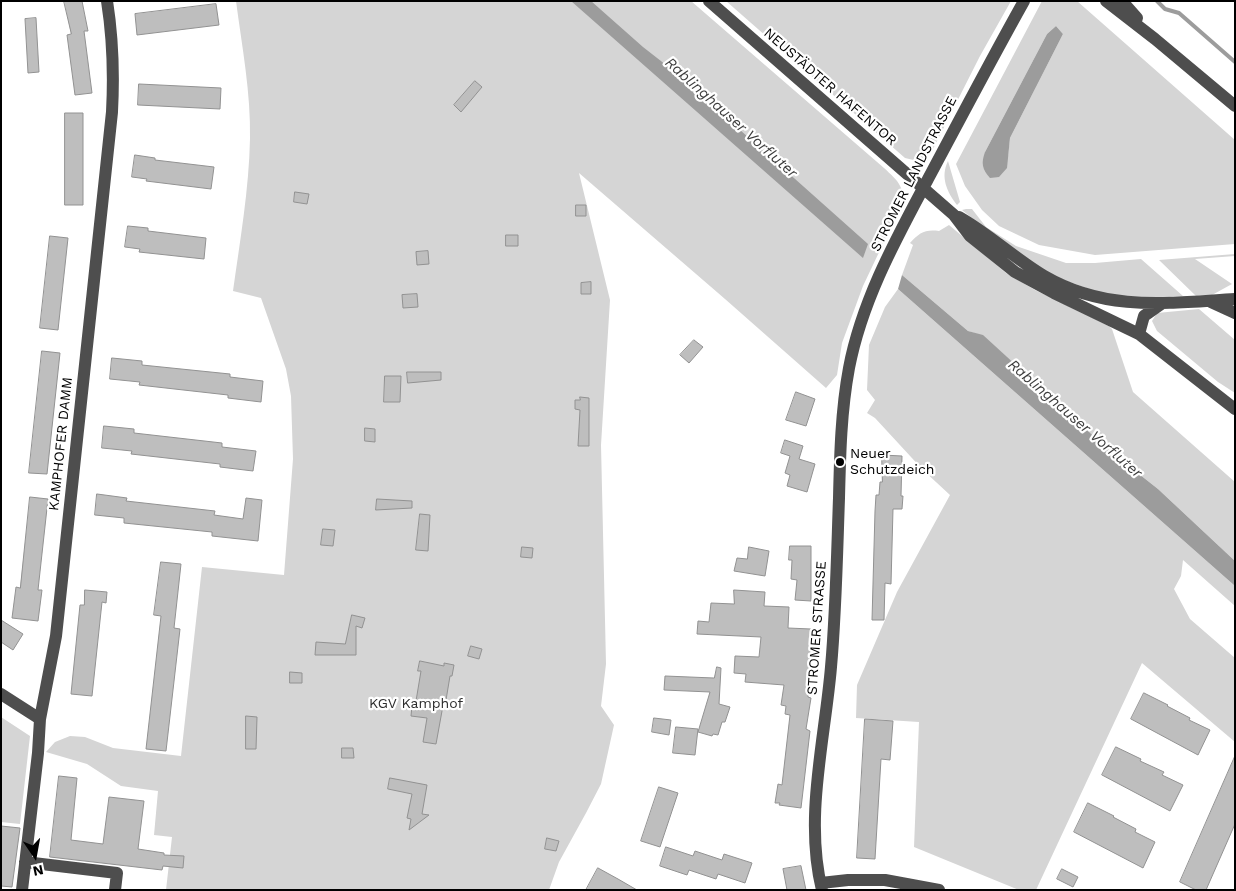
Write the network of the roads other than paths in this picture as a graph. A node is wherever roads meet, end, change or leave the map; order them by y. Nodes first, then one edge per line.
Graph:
1 (107, 1) edge
2 (709, 1) edge
3 (1024, 1) edge
4 (1106, 1) edge
5 (1122, 1) edge
6 (1156, 39) junction
7 (1235, 106) edge
8 (923, 188) junction
9 (954, 215) junction
10 (1235, 299) edge
11 (1209, 300) junction
12 (1161, 304) junction
13 (1235, 313) edge
14 (1139, 334) junction
15 (849, 367) joint
16 (1235, 409) edge
17 (1, 694) edge
18 (40, 719) junction
19 (25, 862) junction
20 (822, 887) edge
21 (22, 890) edge
22 (115, 890) edge
23 (940, 890) edge

1 - 18 street, KAMPHOFER DAMM
2 - 8 street, NEUSTÄDTER HAFENTOR
3 - 8 street, STROMER LANDSTRASSE
4 - 6 street
5 - 6 street
6 - 7 street
8 - 9 street, NEUSTÄDTER HAFENTOR
8 - 15 street, STROMER LANDSTRASSE
9 - 12 street, NEUSTÄDTER HAFENTOR
9 - 14 street, NEUSTÄDTER HAFENTOR
10 - 11 street, NEUSTÄDTER HAFENTOR
11 - 12 street, NEUSTÄDTER HAFENTOR
11 - 13 street
12 - 14 street
14 - 16 street, NEUSTÄDTER HAFENTOR
15 - 20 street, STROMER STRASSE
17 - 18 street
18 - 19 street, KAMPHOFER DAMM
19 - 21 street, KAMPHOFER DAMM
19 - 22 street
20 - 23 street

